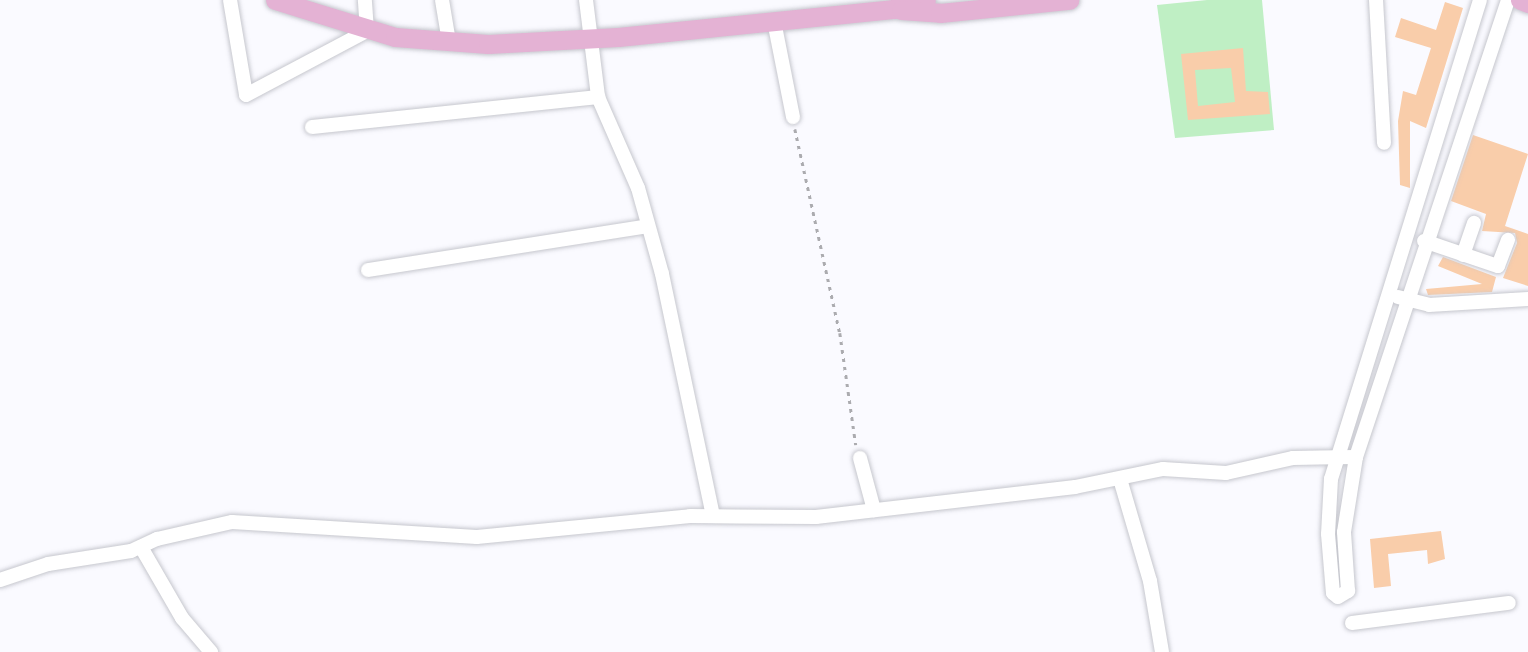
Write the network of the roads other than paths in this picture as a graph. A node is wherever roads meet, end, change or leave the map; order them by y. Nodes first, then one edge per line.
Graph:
1 (230, 0) edge
2 (275, 0) edge
3 (365, 0) edge
4 (442, 0) edge
5 (586, 0) edge
6 (926, 0) edge
7 (1069, 0) edge
8 (1376, 0) edge
9 (1480, 0) edge
10 (1507, 0) edge
11 (1520, 0) edge
12 (1528, 3) edge
13 (893, 9) junction
14 (774, 21) junction
15 (367, 31) junction
16 (1467, 38) junction
17 (590, 40) junction
18 (449, 42) junction
19 (1489, 45) junction
20 (598, 97) junction
21 (793, 117) road end
22 (312, 127) dead end
23 (1384, 143) dead end
24 (1474, 223) dead end
25 (648, 226) junction
26 (1508, 240) dead end
27 (1424, 242) junction
28 (1463, 255) junction
29 (368, 270) dead end
30 (1385, 293) junction
31 (1405, 299) junction
32 (1528, 299) edge
33 (1356, 457) junction
34 (860, 458) road end
35 (1336, 458) junction
36 (1120, 479) junction
37 (874, 510) junction
38 (713, 515) junction
39 (141, 547) junction
40 (0, 580) edge
41 (1349, 591) junction
42 (1509, 603) dead end
43 (211, 652) edge
44 (1162, 652) edge

1 - 15 street
2 - 15 main road
3 - 15 street
4 - 18 street
5 - 17 street
6 - 13 main road
7 - 13 main road
8 - 23 street
9 - 16 street
10 - 19 street
11 - 12 main road
13 - 14 main road
14 - 17 main road
14 - 21 street
15 - 18 main road
16 - 19 street
16 - 30 street
17 - 18 main road
17 - 20 street
19 - 27 street
20 - 22 street
20 - 25 street
24 - 28 street
25 - 29 street
25 - 38 street
26 - 28 street
27 - 28 street
27 - 31 street
30 - 31 street
30 - 35 street
31 - 32 street
31 - 33 street
33 - 35 street
33 - 41 street
34 - 37 street
35 - 36 street
35 - 41 street
36 - 37 street
36 - 44 street
37 - 38 street
38 - 39 street
39 - 40 street
39 - 43 street
41 - 42 street

